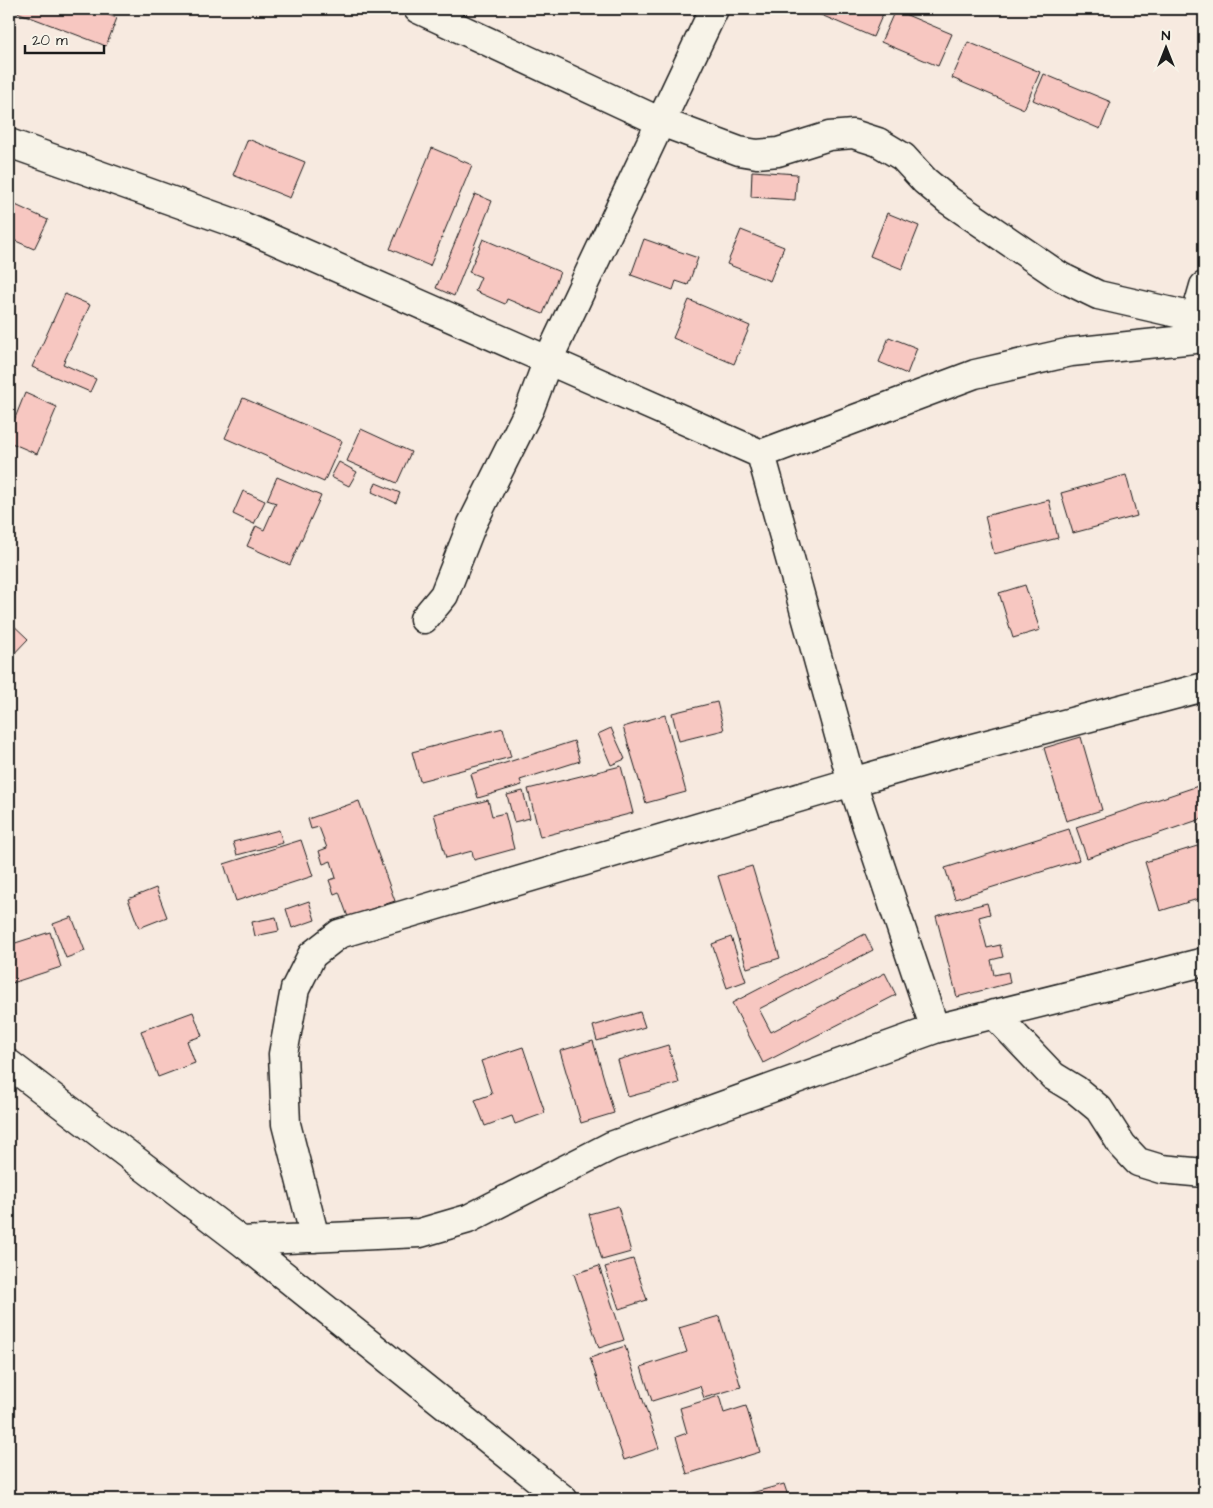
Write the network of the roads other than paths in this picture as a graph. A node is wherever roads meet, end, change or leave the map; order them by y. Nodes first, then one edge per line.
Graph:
1 (418, 9) edge
2 (714, 9) edge
3 (661, 122) junction
4 (9, 143) edge
5 (1204, 286) edge
6 (1196, 332) edge
7 (548, 360) junction
8 (761, 454) junction
9 (424, 619) dead end
10 (1204, 687) edge
11 (852, 782) junction
12 (1204, 962) edge
13 (994, 1014) junction
14 (935, 1029) junction
15 (9, 1064) edge
16 (1204, 1173) edge
17 (315, 1238) junction
18 (241, 1241) junction
19 (563, 1499) edge

1 - 3 street
2 - 3 street
3 - 6 street
3 - 7 street
4 - 7 street
5 - 6 street
6 - 8 street
7 - 8 street
7 - 9 street
8 - 11 street
10 - 11 street
11 - 14 street
11 - 17 street
12 - 13 street
13 - 14 street
13 - 16 street
14 - 17 street
15 - 18 street
17 - 18 street
18 - 19 street

